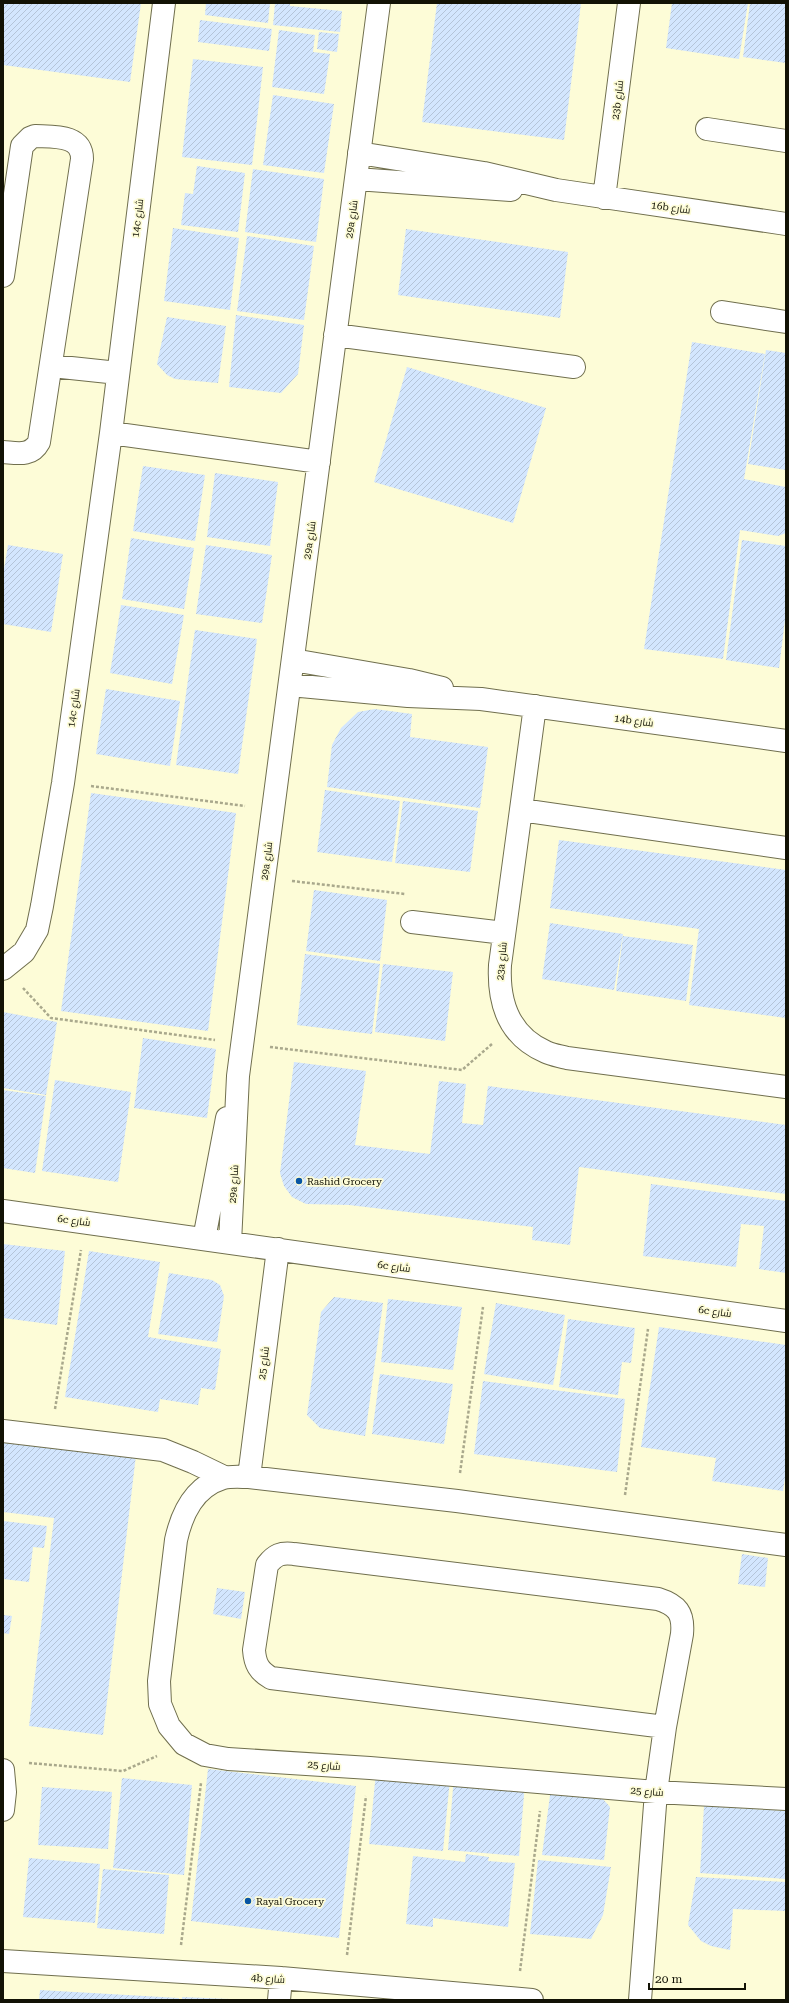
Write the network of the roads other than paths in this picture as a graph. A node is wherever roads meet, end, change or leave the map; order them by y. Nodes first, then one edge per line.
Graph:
1 (164, 3) edge
2 (379, 3) edge
3 (629, 3) edge
4 (707, 130) dead end
5 (786, 141) edge
6 (359, 153) junction
7 (356, 179) junction
8 (556, 190) junction
9 (604, 198) junction
10 (786, 224) edge
11 (3, 276) edge
12 (722, 312) dead end
13 (786, 322) edge
14 (336, 335) junction
15 (52, 366) junction
16 (574, 367) dead end
17 (118, 372) junction
18 (111, 433) junction
19 (3, 452) edge
20 (319, 462) junction
21 (293, 660) junction
22 (290, 685) junction
23 (481, 699) junction
24 (536, 706) junction
25 (786, 741) edge
26 (521, 810) junction
27 (786, 848) edge
28 (412, 922) road end
29 (504, 933) junction
30 (3, 969) edge
31 (238, 1076) junction
32 (786, 1087) edge
33 (3, 1211) edge
34 (204, 1239) junction
35 (230, 1243) junction
36 (278, 1249) junction
37 (786, 1321) edge
38 (3, 1431) edge
39 (224, 1477) junction
40 (248, 1477) junction
41 (786, 1545) edge
42 (665, 1727) junction
43 (3, 1770) edge
44 (656, 1792) junction
45 (786, 1799) edge
46 (3, 1810) edge
47 (3, 1961) edge
48 (281, 1978) junction
49 (524, 1999) edge
50 (280, 2000) edge
51 (640, 2000) edge

1 - 17 street, 14c شارع
2 - 6 street, 29a شارع
3 - 9 street, 23b شارع
4 - 5 street
6 - 7 street, 29a شارع
6 - 8 street, 16b شارع
7 - 8 street, 16b شارع
7 - 14 street, 29a شارع
8 - 9 street, 16b شارع
9 - 10 street, 16b شارع
11 - 15 street
12 - 13 street
14 - 16 street
14 - 20 street, 29a شارع
15 - 17 street
15 - 19 street
17 - 18 street, 14c شارع
18 - 20 street
18 - 30 street, 14c شارع
20 - 21 street, 29a شارع
21 - 22 street, 29a شارع
21 - 23 street, 14b شارع
22 - 23 street, 14b شارع
22 - 31 street, 29a شارع
23 - 24 street, 14b شارع
24 - 25 street, 14b شارع
24 - 26 street, 23a شارع
26 - 27 street
26 - 29 street, 23a شارع
28 - 29 street
29 - 32 street, 23a شارع
31 - 34 street, 29a شارع
31 - 35 street, 29a شارع
33 - 34 street, 6c شارع
34 - 35 street, 6c شارع
35 - 36 street, 6c شارع
36 - 37 street, 6c شارع
36 - 40 street, شارع 25
38 - 39 street
39 - 40 street, شارع 25
39 - 44 street, شارع 25
40 - 41 street, شارع 25
42 - 42 street
42 - 44 street
43 - 46 street
44 - 45 street, شارع 25
44 - 51 street
47 - 48 street, 4b شارع
48 - 49 street, 4b شارع
48 - 50 street

